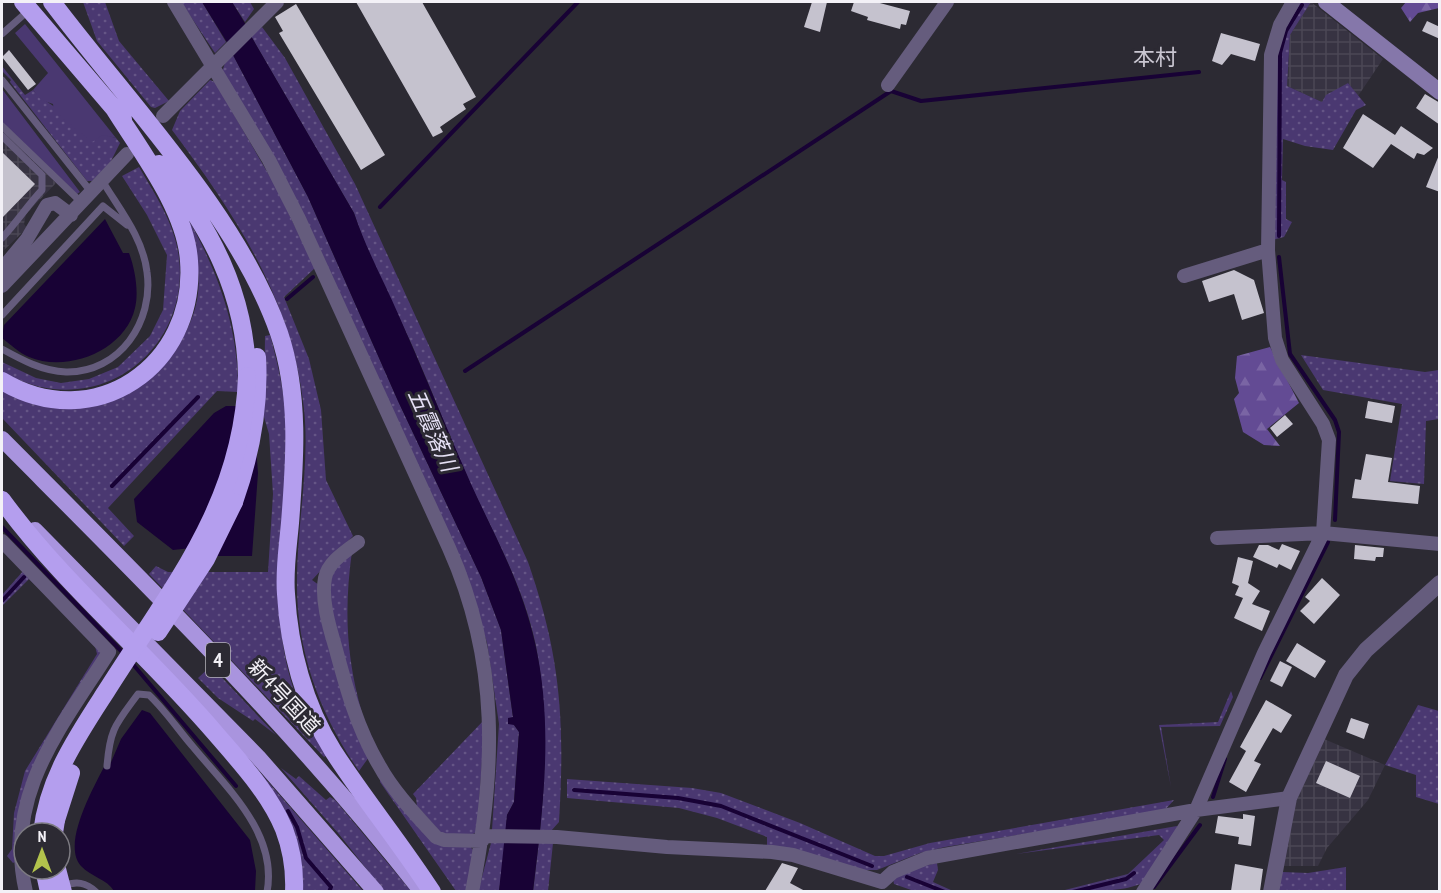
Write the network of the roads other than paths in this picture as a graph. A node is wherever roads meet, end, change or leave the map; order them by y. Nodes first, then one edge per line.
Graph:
1 (52, 2) edge
2 (174, 2) edge
3 (277, 2) edge
4 (947, 2) edge
5 (1293, 2) edge
6 (1326, 2) edge
7 (26, 6) edge
8 (2, 34) edge
9 (218, 62) junction
10 (2, 80) edge
11 (888, 85) dead end
12 (1440, 92) edge
13 (116, 110) junction
14 (163, 116) dead end
15 (2, 126) edge
16 (2, 136) edge
17 (127, 154) dead end
18 (102, 182) junction
19 (87, 198) junction
20 (211, 210) junction
21 (71, 215) junction
22 (134, 230) junction
23 (2, 238) edge
24 (1268, 250) junction
25 (2, 268) edge
26 (1184, 276) dead end
27 (2, 286) edge
28 (2, 315) edge
29 (2, 349) edge
30 (253, 376) junction
31 (2, 381) edge
32 (2, 439) edge
33 (2, 498) edge
34 (1323, 532) junction
35 (1217, 538) dead end
36 (2, 541) edge
37 (358, 542) dead end
38 (1440, 544) edge
39 (1440, 583) edge
40 (107, 766) dead end
41 (1289, 798) junction
42 (1196, 810) junction
43 (44, 821) edge
44 (57, 821) edge
45 (487, 838) junction
46 (25, 891) edge
47 (48, 891) edge
48 (96, 891) edge
49 (267, 891) edge
50 (294, 891) edge
51 (376, 891) edge
52 (422, 891) edge
53 (432, 891) edge
54 (472, 891) edge
55 (1143, 891) edge
56 (1271, 891) edge

1 - 20 highway
2 - 9 street
3 - 9 street
4 - 11 street
5 - 24 street
6 - 12 main road
7 - 8 lane
7 - 13 highway
9 - 14 street
9 - 45 street
10 - 19 lane
13 - 30 highway
13 - 31 highway
15 - 19 lane
16 - 23 lane
17 - 18 street
18 - 19 street
18 - 22 lane
19 - 21 street
20 - 30 highway
20 - 53 highway
21 - 25 street
21 - 27 street
22 - 28 lane
22 - 29 lane
24 - 26 street
24 - 34 street
30 - 43 highway, bridge
30 - 44 highway, bridge
32 - 52 highway, 新4号国道 / 4
33 - 50 highway
33 - 51 highway, 4
34 - 35 street
34 - 38 street
34 - 42 street
36 - 46 street
37 - 45 street
39 - 41 street
40 - 49 lane
41 - 42 street
41 - 56 street
42 - 45 street
42 - 55 street
45 - 54 street
47 - 48 lane

